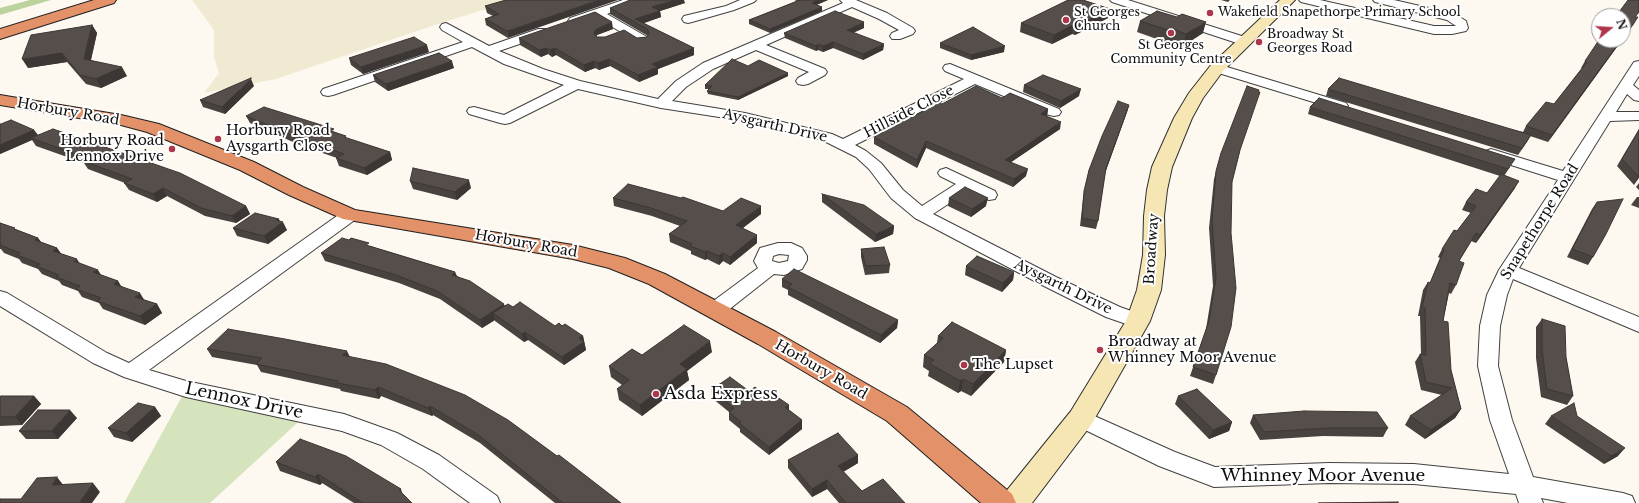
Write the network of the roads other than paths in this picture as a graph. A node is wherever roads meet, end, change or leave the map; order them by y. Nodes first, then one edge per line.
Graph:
1 (76, 0) edge
2 (109, 0) edge
3 (634, 0) edge
4 (750, 0) edge
5 (1116, 0) edge
6 (1288, 0) edge
7 (1305, 0) edge
8 (1379, 0) edge
9 (849, 1) edge
10 (597, 13) junction
11 (688, 19) dead end
12 (0, 23) edge
13 (446, 27) dead end
14 (626, 30) junction
15 (0, 34) edge
16 (614, 34) edge
17 (896, 36) dead end
18 (642, 40) edge
19 (1244, 41) junction
20 (472, 43) junction
21 (755, 46) junction
22 (488, 51) junction
23 (1639, 65) edge
24 (950, 68) dead end
25 (1217, 68) junction
26 (974, 79) junction
27 (803, 81) dead end
28 (576, 84) junction
29 (1018, 85) dead end
30 (328, 92) dead end
31 (1006, 92) junction
32 (1632, 92) edge
33 (0, 100) edge
34 (661, 104) junction
35 (474, 111) dead end
36 (1354, 111) edge
37 (1054, 112) dead end
38 (1639, 116) edge
39 (1607, 117) junction
40 (844, 145) junction
41 (1475, 149) edge
42 (946, 173) dead end
43 (1566, 177) junction
44 (968, 184) junction
45 (989, 195) dead end
46 (350, 214) junction
47 (921, 214) junction
48 (770, 268) dead end
49 (1508, 270) junction
50 (4, 304) edge
51 (715, 310) junction
52 (1138, 321) junction
53 (1639, 325) edge
54 (131, 372) junction
55 (1081, 418) junction
56 (1528, 494) edge
57 (488, 503) edge
58 (1002, 503) edge
59 (1015, 503) edge
60 (1623, 503) edge

1 - 12 highway
2 - 15 highway
3 - 10 street
4 - 11 street
5 - 19 street
6 - 19 street, Broadway
7 - 8 street
9 - 17 street
9 - 21 street
10 - 14 street
10 - 22 street
13 - 20 street, Aysgarth Drive
14 - 16 street
14 - 18 street
19 - 25 street, Broadway
20 - 22 street, Aysgarth Drive
20 - 30 street
21 - 27 street
21 - 34 street
22 - 28 street, Aysgarth Drive
23 - 32 street, Snapethorpe Road
24 - 26 street, Hillside Close
25 - 36 street
25 - 52 street, Broadway
26 - 31 street, Hillside Close
26 - 40 street, Hillside Close
28 - 34 street, Aysgarth Drive
28 - 35 street
29 - 31 street
31 - 37 street, Hillside Close
32 - 39 street, Snapethorpe Road
33 - 46 highway, Horbury Road
34 - 40 street, Aysgarth Drive
38 - 39 street
39 - 43 street, Snapethorpe Road
40 - 47 street, Aysgarth Drive
41 - 43 street
42 - 44 street
43 - 49 street, Snapethorpe Road
44 - 45 street
44 - 47 street
46 - 51 highway, Horbury Road
46 - 54 street
47 - 52 street, Aysgarth Drive
48 - 51 street
49 - 53 street
49 - 56 street, Snapethorpe Road
50 - 54 street, Lennox Drive
51 - 58 highway, Horbury Road
52 - 55 street, Broadway
54 - 57 street, Lennox Drive
55 - 56 street, Whinney Moor Avenue
55 - 59 street, Broadway
56 - 60 street, Whinney Moor Avenue

